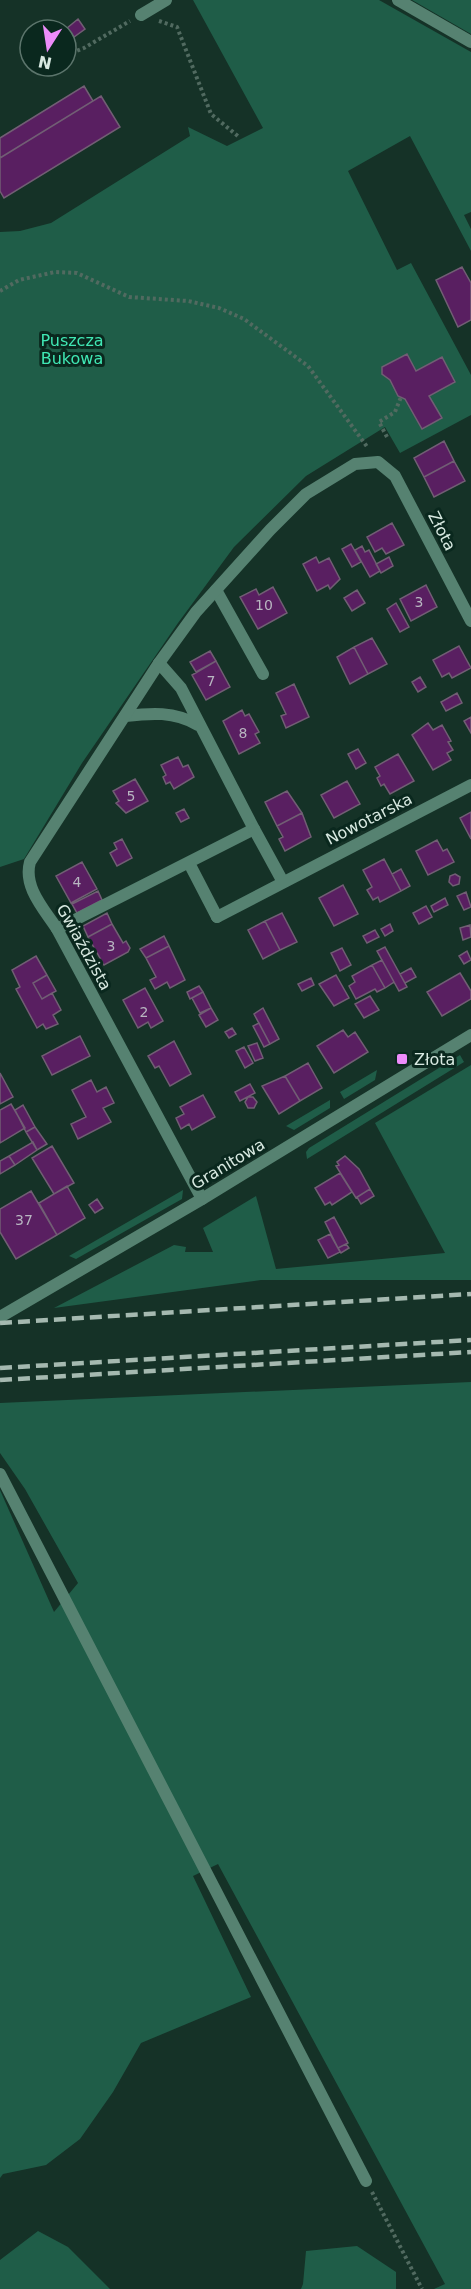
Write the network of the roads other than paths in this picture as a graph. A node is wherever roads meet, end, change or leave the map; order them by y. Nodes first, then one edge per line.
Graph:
1 (166, 0) edge
2 (398, 0) edge
3 (141, 15) road end
4 (471, 42) edge
5 (378, 462) joint
6 (216, 590) junction
7 (471, 621) edge
8 (159, 663) junction
9 (263, 674) dead end
10 (125, 716) junction
11 (198, 725) junction
12 (471, 785) edge
13 (254, 829) junction
14 (189, 863) junction
15 (283, 882) junction
16 (57, 929) junction
17 (471, 1035) edge
18 (202, 1199) junction
19 (0, 1317) edge
20 (0, 1474) edge
21 (366, 2181) road end

1 - 3 street
2 - 4 street
5 - 6 street, Gwiaździsta
5 - 7 street, Złota
6 - 8 street, Gwiaździsta
6 - 9 street
8 - 10 street, Gwiaździsta
8 - 11 street
10 - 11 street
10 - 16 street, Gwiaździsta
11 - 13 street
12 - 15 street, Nowotarska
13 - 14 street
13 - 15 street
14 - 15 street, Nowotarska
14 - 16 street
16 - 18 street, Gwiaździsta
17 - 18 street, Granitowa
18 - 19 street, Granitowa
20 - 21 street

